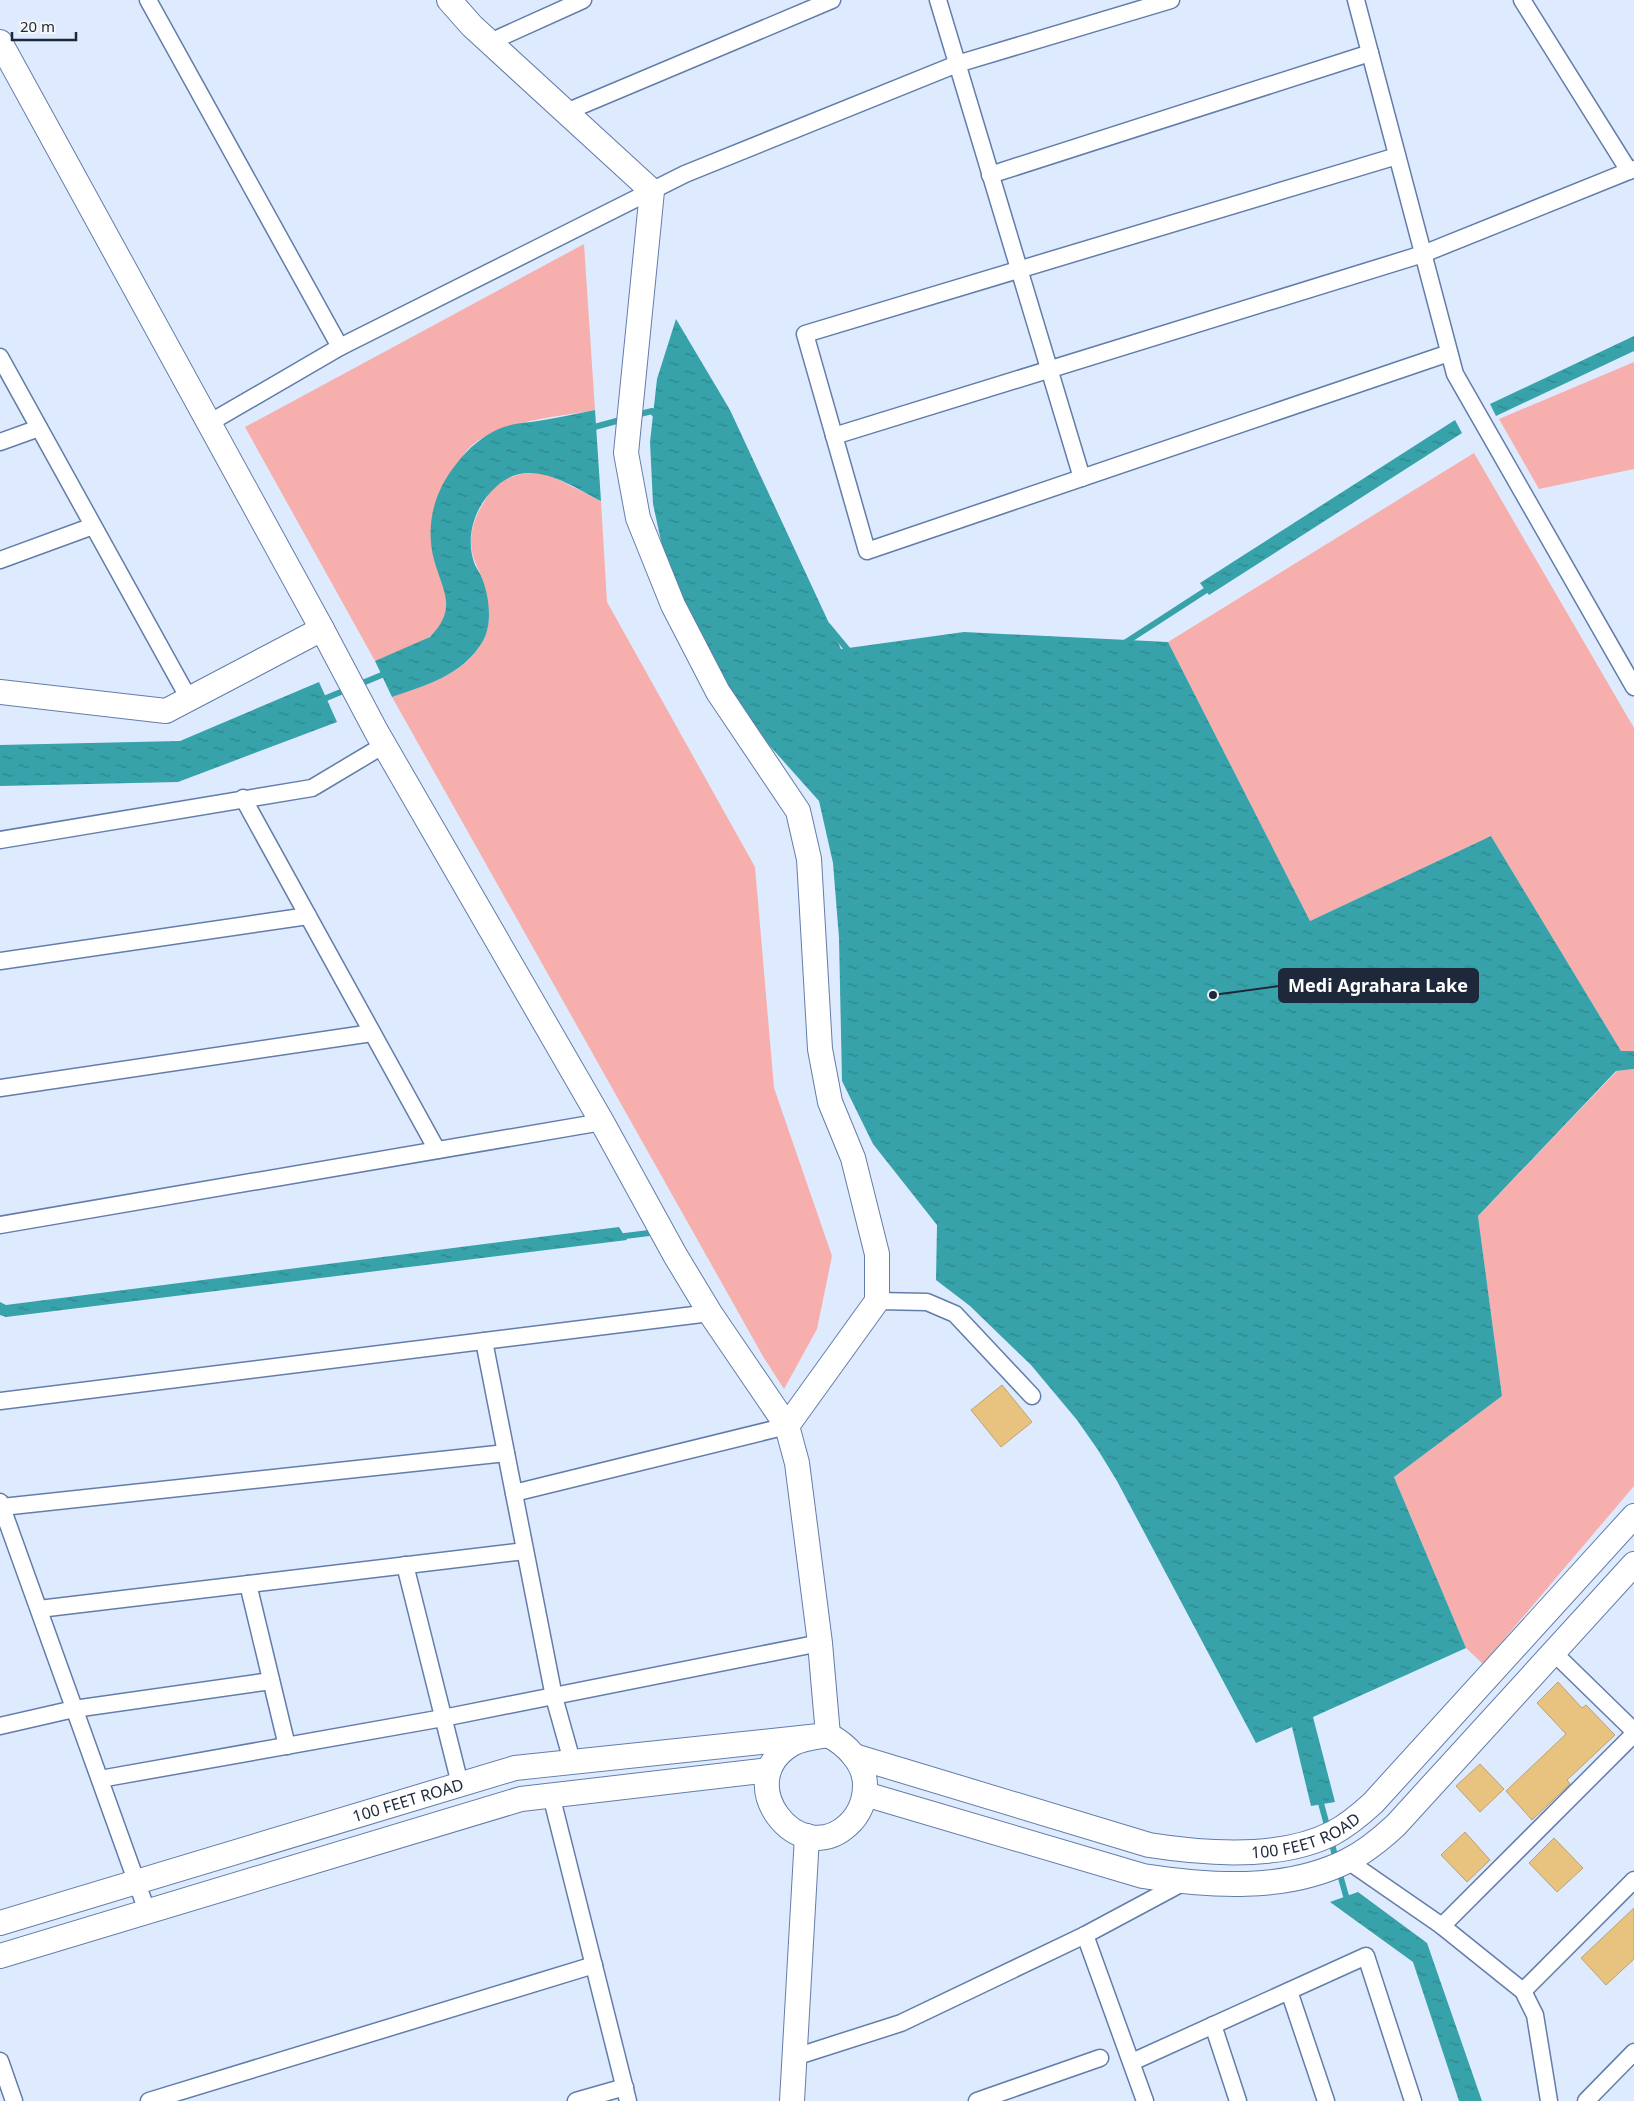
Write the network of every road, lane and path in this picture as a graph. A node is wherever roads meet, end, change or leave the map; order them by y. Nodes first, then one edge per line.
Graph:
1 (148, 0) edge
2 (448, 0) edge
3 (583, 0) edge
4 (832, 0) edge
5 (938, 0) edge
6 (1171, 0) edge
7 (1356, 0) edge
8 (1522, 0) edge
9 (0, 42) edge
10 (490, 42) junction
11 (1370, 53) junction
12 (957, 64) junction
13 (566, 112) junction
14 (1397, 156) junction
15 (1631, 170) edge
16 (990, 175) junction
17 (652, 191) junction
18 (1423, 254) junction
19 (1019, 270) junction
20 (340, 348) junction
21 (1449, 354) junction
22 (0, 357) edge
23 (1049, 369) junction
24 (209, 423) junction
25 (39, 428) junction
26 (834, 436) junction
27 (0, 442) edge
28 (1082, 478) junction
29 (94, 526) junction
30 (0, 560) edge
31 (322, 629) junction
32 (1634, 687) edge
33 (183, 688) dead end
34 (0, 692) edge
35 (380, 738) junction
36 (243, 798) junction
37 (0, 840) edge
38 (308, 916) junction
39 (0, 961) edge
40 (372, 1032) junction
41 (0, 1088) edge
42 (602, 1122) junction
43 (437, 1150) junction
44 (0, 1225) edge
45 (877, 1301) junction
46 (710, 1313) junction
47 (484, 1341) junction
48 (1032, 1396) dead end
49 (0, 1401) edge
50 (787, 1426) junction
51 (506, 1453) junction
52 (514, 1493) junction
53 (1, 1505) edge
54 (1634, 1516) edge
55 (525, 1550) junction
56 (1634, 1564) edge
57 (405, 1565) junction
58 (248, 1584) junction
59 (39, 1609) junction
60 (820, 1643) junction
61 (1553, 1652) junction
62 (271, 1680) junction
63 (554, 1697) junction
64 (74, 1708) junction
65 (443, 1718) junction
66 (0, 1726) edge
67 (1634, 1732) edge
68 (828, 1735) junction
69 (286, 1746) junction
70 (854, 1756) junction
71 (572, 1762) junction
72 (769, 1770) junction
73 (100, 1780) junction
74 (460, 1784) junction
75 (865, 1794) junction
76 (551, 1795) junction
77 (807, 1836) junction
78 (1348, 1861) junction
79 (1634, 1880) edge
80 (136, 1882) junction
81 (1184, 1882) junction
82 (147, 1911) junction
83 (0, 1923) edge
84 (1442, 1926) junction
85 (1085, 1934) junction
86 (0, 1956) edge
87 (594, 1965) junction
88 (1289, 1991) junction
89 (1523, 1991) junction
90 (1213, 2025) junction
91 (1634, 2052) edge
92 (795, 2057) junction
93 (1100, 2058) dead end
94 (0, 2061) edge
95 (1132, 2062) junction
96 (627, 2094) edge
97 (14, 2101) edge
98 (149, 2101) edge
99 (576, 2101) edge
100 (792, 2101) edge
101 (977, 2101) edge
102 (1145, 2101) edge
103 (1238, 2101) edge
104 (1326, 2101) edge
105 (1413, 2101) edge
106 (1549, 2101) edge
107 (1586, 2101) edge

1 - 20 street
2 - 10 street
3 - 10 street
4 - 13 street
5 - 12 street
6 - 12 street
7 - 11 street
8 - 15 street
9 - 24 street
10 - 13 street
11 - 14 street
11 - 16 street
12 - 16 street
12 - 17 street
13 - 17 street
14 - 18 street
14 - 19 street
15 - 18 street
16 - 19 street
17 - 20 street
17 - 45 street
18 - 21 street
18 - 23 street
19 - 23 street
19 - 26 street
20 - 24 street
21 - 28 street
21 - 32 street
22 - 25 street
23 - 26 street
23 - 28 street
24 - 31 street
25 - 27 street
25 - 29 street
26 - 28 street
29 - 30 street
29 - 33 street
31 - 34 street
31 - 35 street
35 - 36 street
35 - 42 street
36 - 37 street
36 - 38 street
38 - 39 street
38 - 40 street
40 - 41 street
40 - 43 street
42 - 43 street
42 - 46 street
43 - 44 street
45 - 48 street
45 - 50 street
46 - 47 street
46 - 50 street
47 - 49 street
47 - 51 street
50 - 52 street
50 - 60 street
51 - 52 street
51 - 53 street
52 - 55 street
53 - 59 street
54 - 70 street, 100 FEET ROAD
55 - 57 street
55 - 63 street
56 - 61 street, 100 FEET ROAD
57 - 58 street
57 - 65 street
58 - 59 street
58 - 62 street
59 - 64 street
60 - 63 street
60 - 68 street
61 - 67 street
61 - 78 street, 100 FEET ROAD
62 - 64 street
62 - 69 street
63 - 65 street
63 - 71 street
64 - 66 street
64 - 73 street
65 - 69 street
65 - 74 street
67 - 84 street
68 - 70 street
68 - 71 street, 100 FEET ROAD
68 - 72 street
69 - 73 street
70 - 75 street
71 - 74 street, 100 FEET ROAD
72 - 76 street, 100 FEET ROAD
72 - 77 street
73 - 80 street
74 - 80 street, 100 FEET ROAD
75 - 77 street
75 - 81 street, 100 FEET ROAD
76 - 82 street, 100 FEET ROAD
76 - 87 street
77 - 92 street
78 - 81 street, 100 FEET ROAD
78 - 84 street
79 - 89 street
80 - 82 street
80 - 83 street, 100 FEET ROAD
81 - 85 street
82 - 86 street, 100 FEET ROAD
84 - 89 street
85 - 92 street
85 - 95 street
87 - 96 street
87 - 98 street
88 - 90 street
88 - 104 street
88 - 105 street
89 - 106 street
90 - 95 street
90 - 103 street
91 - 107 street
92 - 100 street
93 - 101 street
94 - 97 street
95 - 102 street
96 - 99 street

